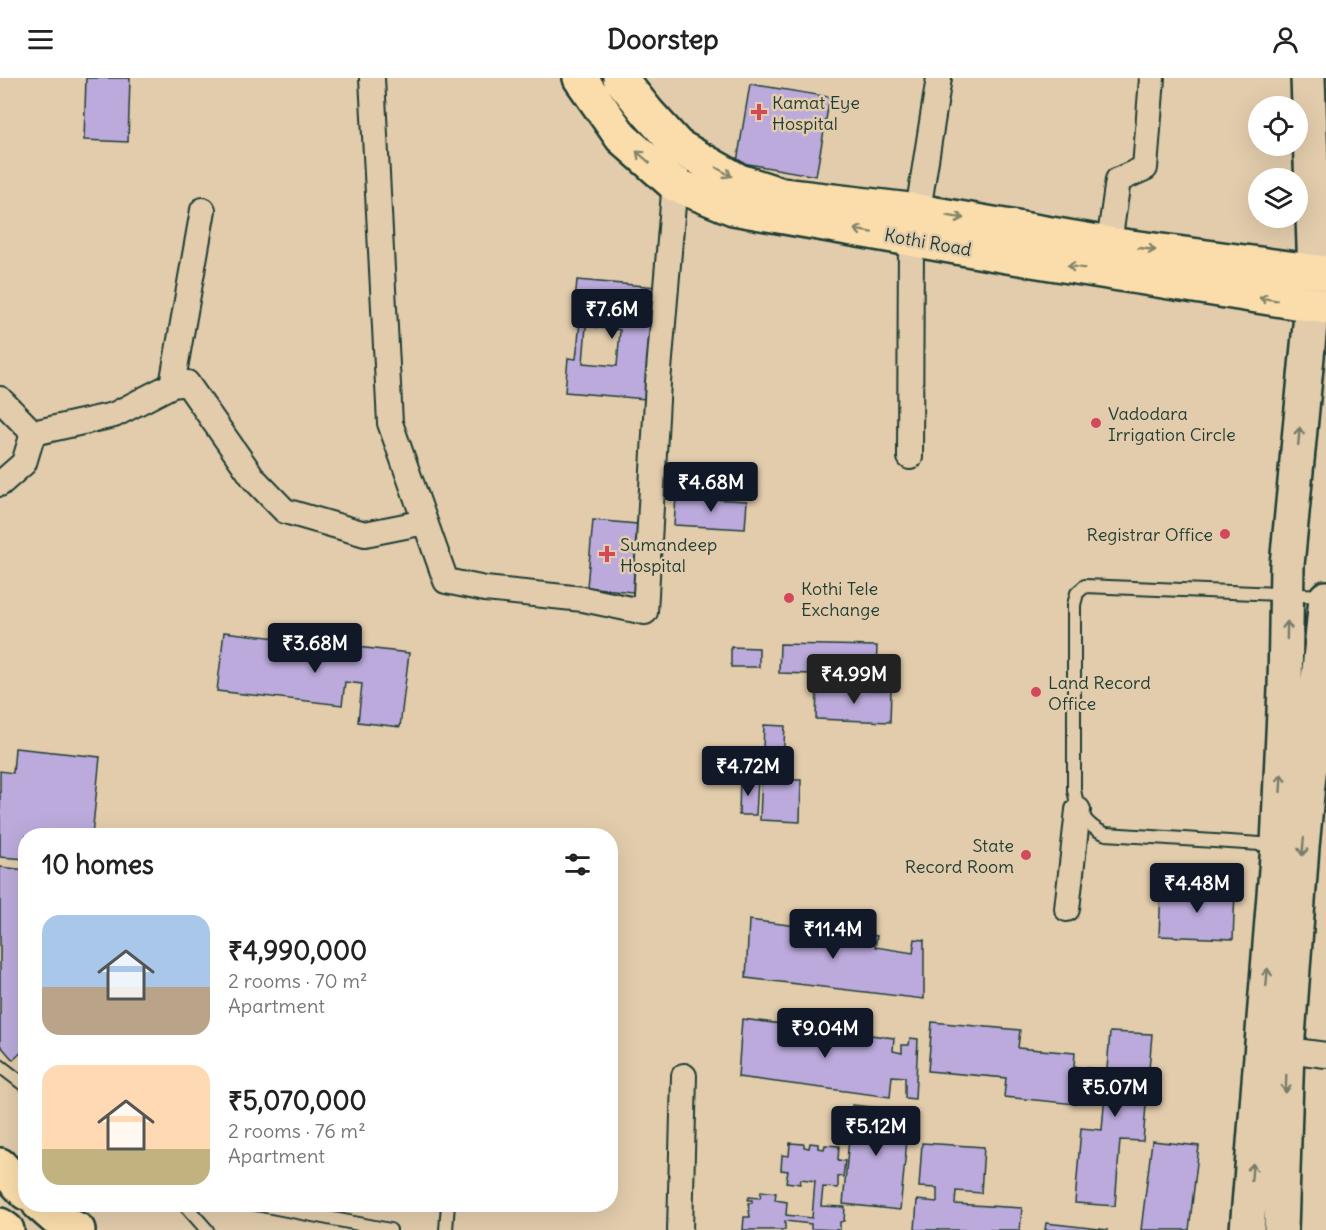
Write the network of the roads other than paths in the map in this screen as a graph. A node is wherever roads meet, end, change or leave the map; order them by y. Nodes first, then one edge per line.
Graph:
1 (372, 78) edge
2 (580, 78) edge
3 (620, 78) edge
4 (939, 78) edge
5 (1152, 78) edge
6 (1308, 78) edge
7 (678, 146) junction
8 (674, 184) junction
9 (203, 210) dead end
10 (915, 225) junction
11 (1109, 244) junction
12 (1320, 273) edge
13 (1318, 307) edge
14 (172, 385) junction
15 (0, 399) edge
16 (33, 433) junction
17 (910, 457) dead end
18 (0, 484) edge
19 (425, 522) junction
20 (1288, 593) junction
21 (1326, 597) edge
22 (1078, 810) junction
23 (1278, 845) junction
24 (1067, 909) dead end
25 (1274, 1048) junction
26 (1326, 1055) edge
27 (0, 1066) edge
28 (684, 1076) dead end
29 (18, 1080) edge
30 (0, 1165) edge
31 (18, 1184) edge
32 (48, 1212) edge
33 (191, 1212) edge
34 (297, 1212) edge
35 (447, 1212) edge
36 (0, 1225) edge
37 (7, 1230) edge
38 (78, 1230) edge
39 (207, 1230) edge
40 (390, 1230) edge
41 (446, 1230) edge
42 (680, 1230) edge
43 (1247, 1230) edge
44 (1281, 1230) edge

1 - 19 street
8 -> 2 main road, Kothi Road
3 - 7 main road, Kothi Road
4 - 10 street
5 - 11 street
6 - 12 main road
7 - 8 street
7 -> 10 main road, Kothi Road
10 -> 8 main road, Kothi Road
8 - 19 street
9 - 14 street
10 -> 11 main road, Kothi Road
13 -> 10 main road, Kothi Road
10 - 17 street
11 -> 12 main road, Kothi Road
12 - 13 main road
20 -> 13 main road
14 - 16 street
14 - 19 street
15 - 16 street
16 - 18 street
20 - 21 lane
20 - 22 lane
23 -> 20 main road
21 -> 25 main road
22 - 23 lane
22 - 24 street
25 -> 23 main road
25 - 26 street
43 -> 25 main road
25 -> 44 main road
27 - 29 lane
28 - 42 street
30 - 31 main road
32 - 38 main road
33 - 39 lane
34 - 40 lane
35 - 41 lane
36 - 37 main road

